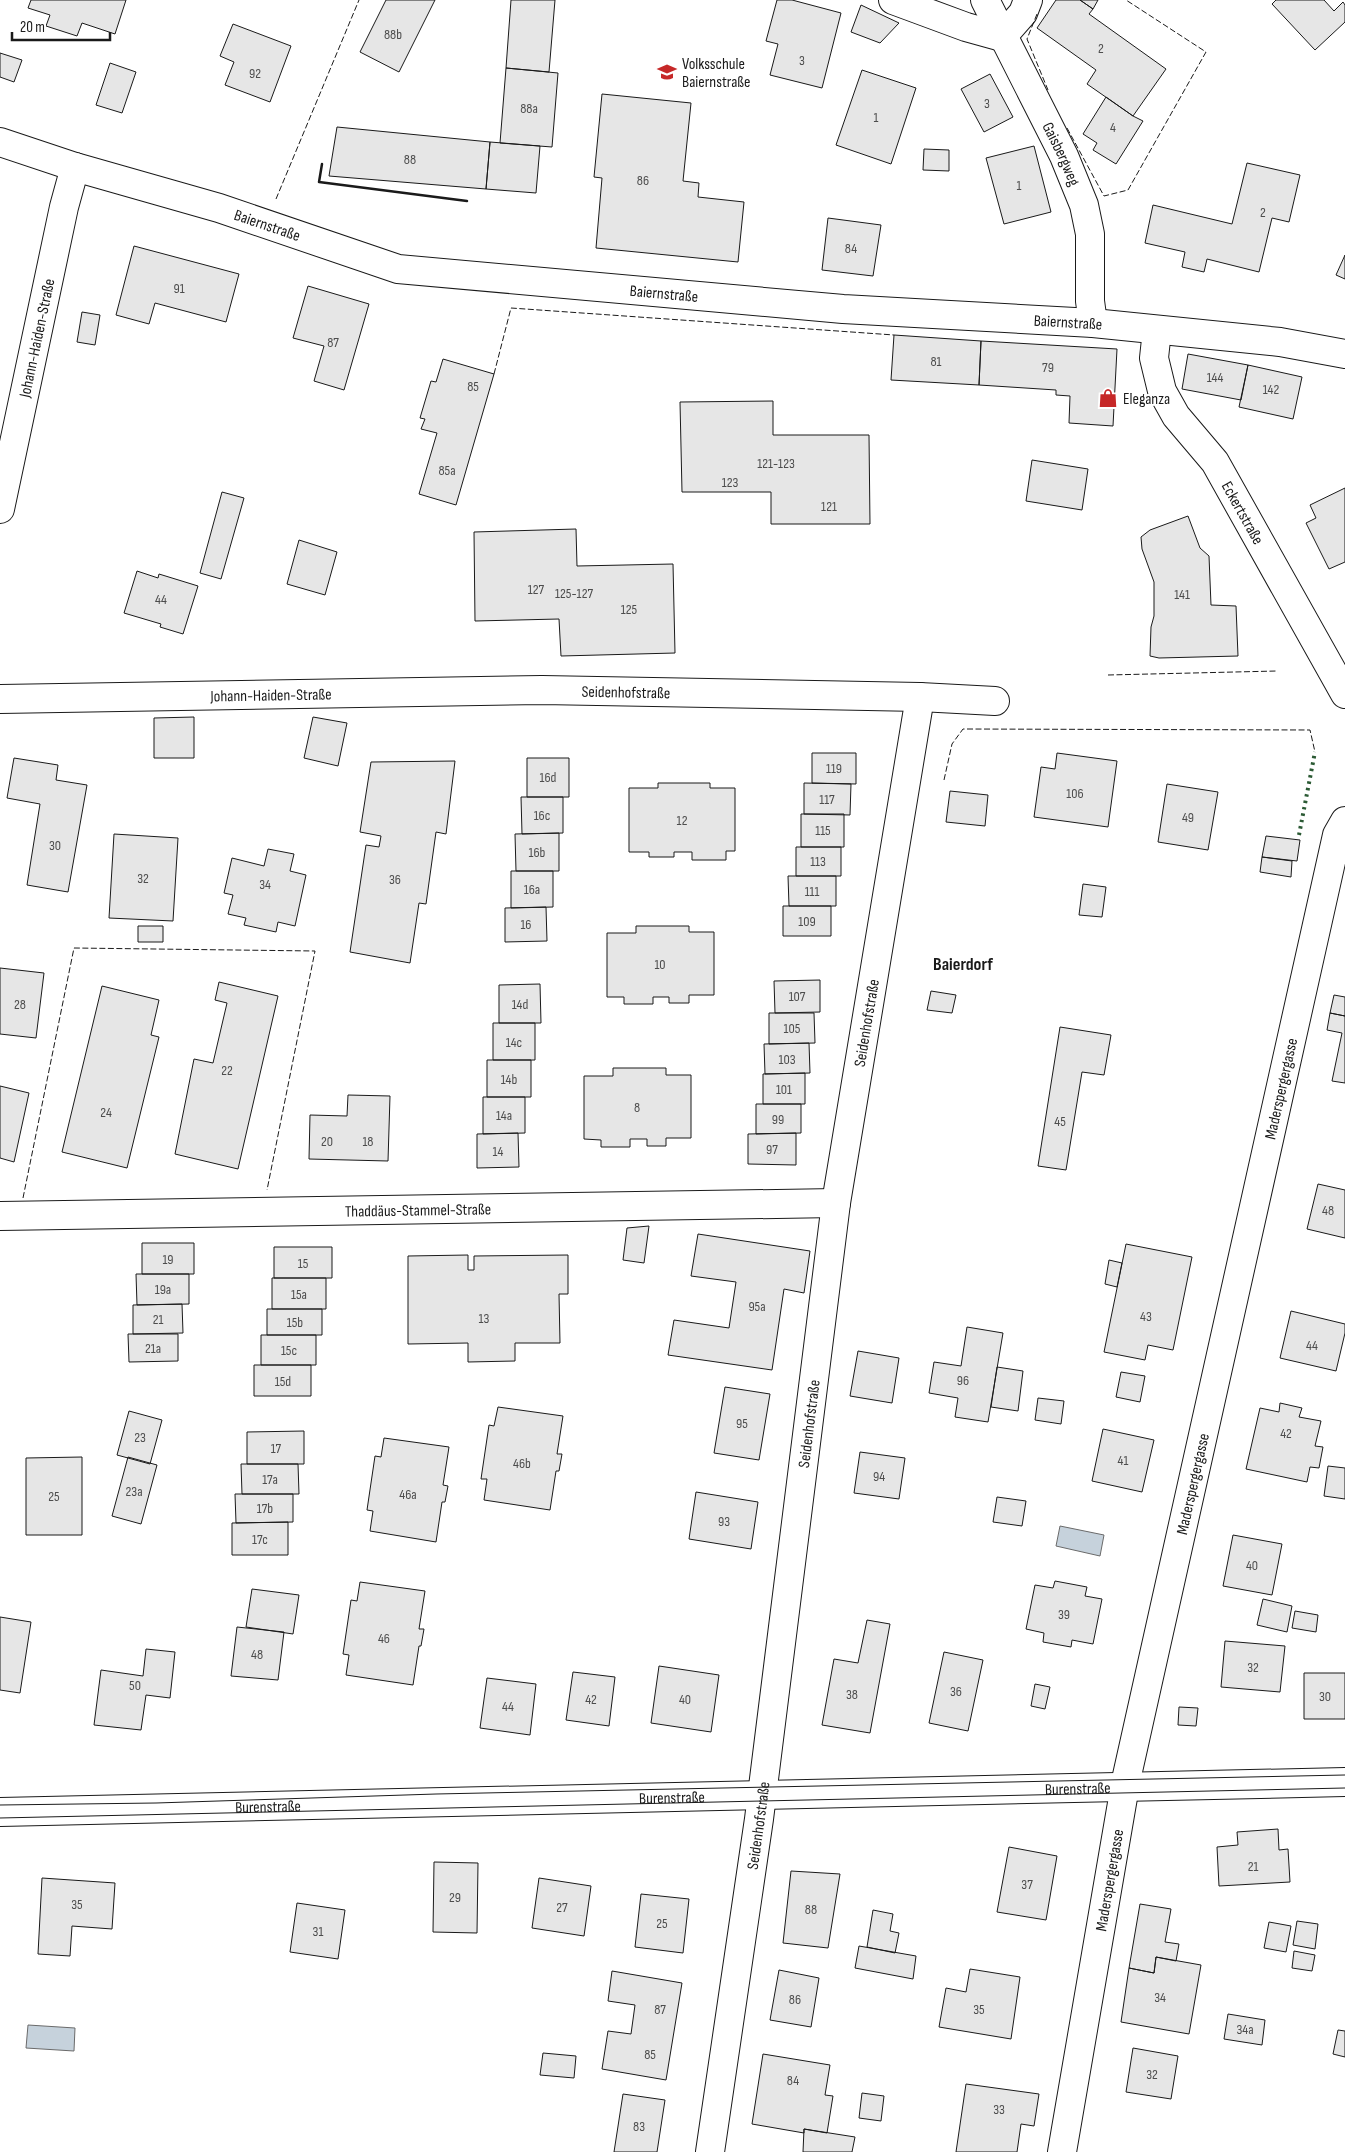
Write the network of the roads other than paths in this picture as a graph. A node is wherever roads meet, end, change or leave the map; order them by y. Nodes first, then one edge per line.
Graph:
1 (893, 0) edge
2 (985, 0) edge
3 (1028, 0) edge
4 (1002, 37) junction
5 (0, 142) edge
6 (75, 167) junction
7 (1092, 323) junction
8 (1157, 330) junction
9 (1345, 354) edge
10 (0, 509) edge
11 (542, 690) joint
12 (1345, 694) edge
13 (920, 697) junction
14 (0, 699) edge
15 (995, 701) dead end
16 (1345, 820) edge
17 (836, 1203) junction
18 (0, 1216) edge
19 (1345, 1782) edge
20 (1124, 1788) junction
21 (762, 1794) junction
22 (0, 1812) edge
23 (710, 2152) edge
24 (1062, 2152) edge

1 - 4 street
2 - 4 street, Gaisbergweg
3 - 4 street
4 - 7 street, Gaisbergweg
5 - 6 street, Baiernstraße
6 - 7 street, Baiernstraße
6 - 10 street, Johann-Haiden-Straße
7 - 8 street, Baiernstraße
8 - 9 street, Baiernstraße
8 - 12 street, Eckertstraße
11 - 13 street, Seidenhofstraße
11 - 14 street, Johann-Haiden-Straße
13 - 15 street, Seidenhofstraße
13 - 17 street, Seidenhofstraße
16 - 20 street, Maderspergergasse
17 - 18 street, Thaddäus-Stammel-Straße
17 - 21 street, Seidenhofstraße
19 - 20 street, Burenstraße
20 - 21 street, Burenstraße
20 - 24 street, Maderspergergasse
21 - 22 street, Burenstraße
21 - 23 street, Seidenhofstraße

